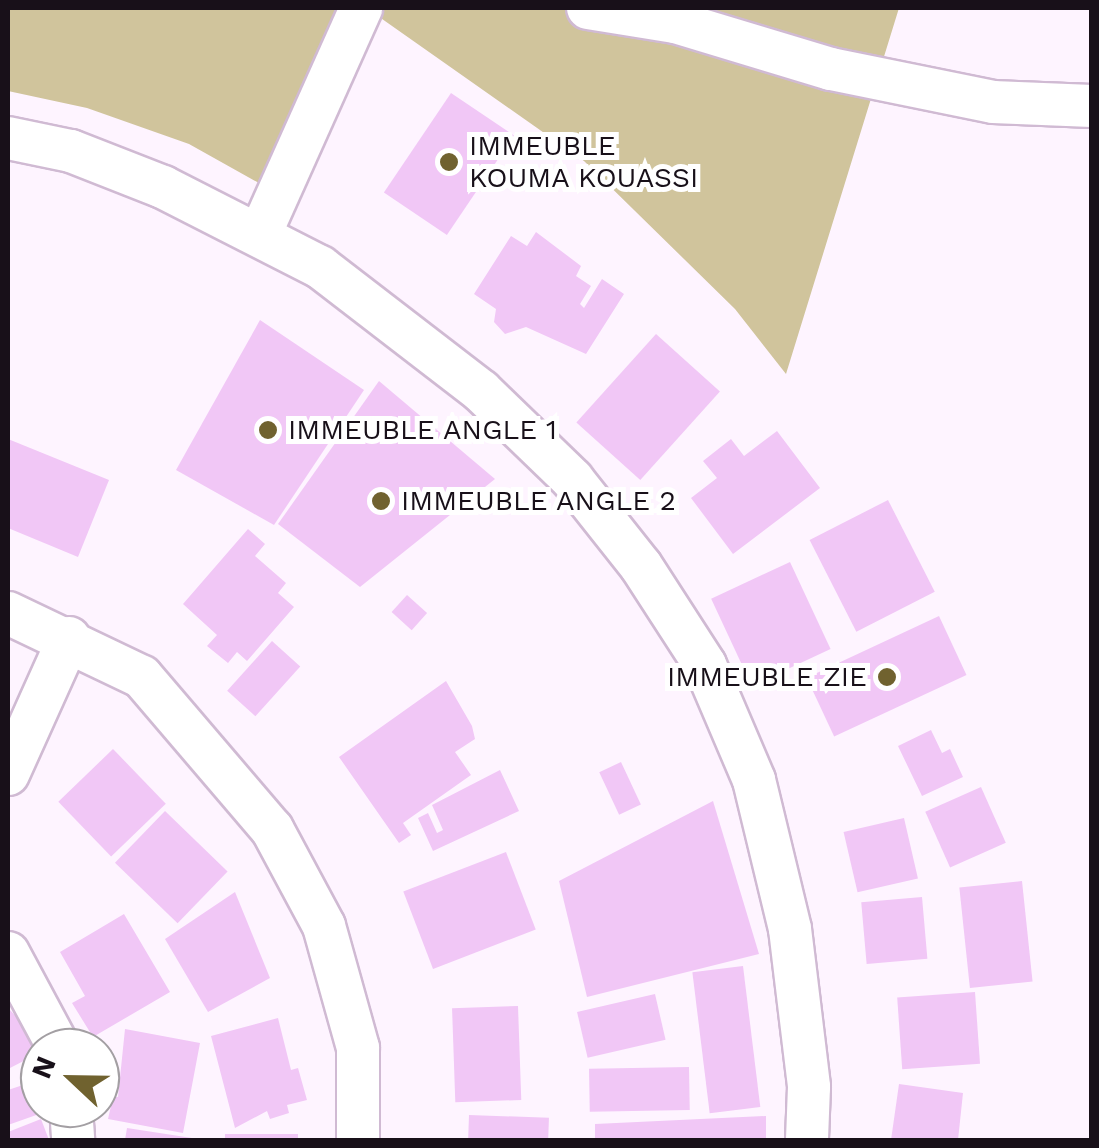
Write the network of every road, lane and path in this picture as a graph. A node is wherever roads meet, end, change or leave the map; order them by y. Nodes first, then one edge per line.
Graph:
1 (361, 8) edge
2 (588, 8) edge
3 (1092, 106) edge
4 (8, 138) edge
5 (261, 232) junction
6 (8, 614) edge
7 (69, 638) junction
8 (8, 774) edge
9 (8, 953) edge
10 (48, 1028) edge
11 (358, 1140) edge
12 (807, 1140) edge

1 - 5 street
2 - 3 street
4 - 5 street
5 - 12 street
6 - 7 street
7 - 8 street
7 - 11 street
9 - 10 street

